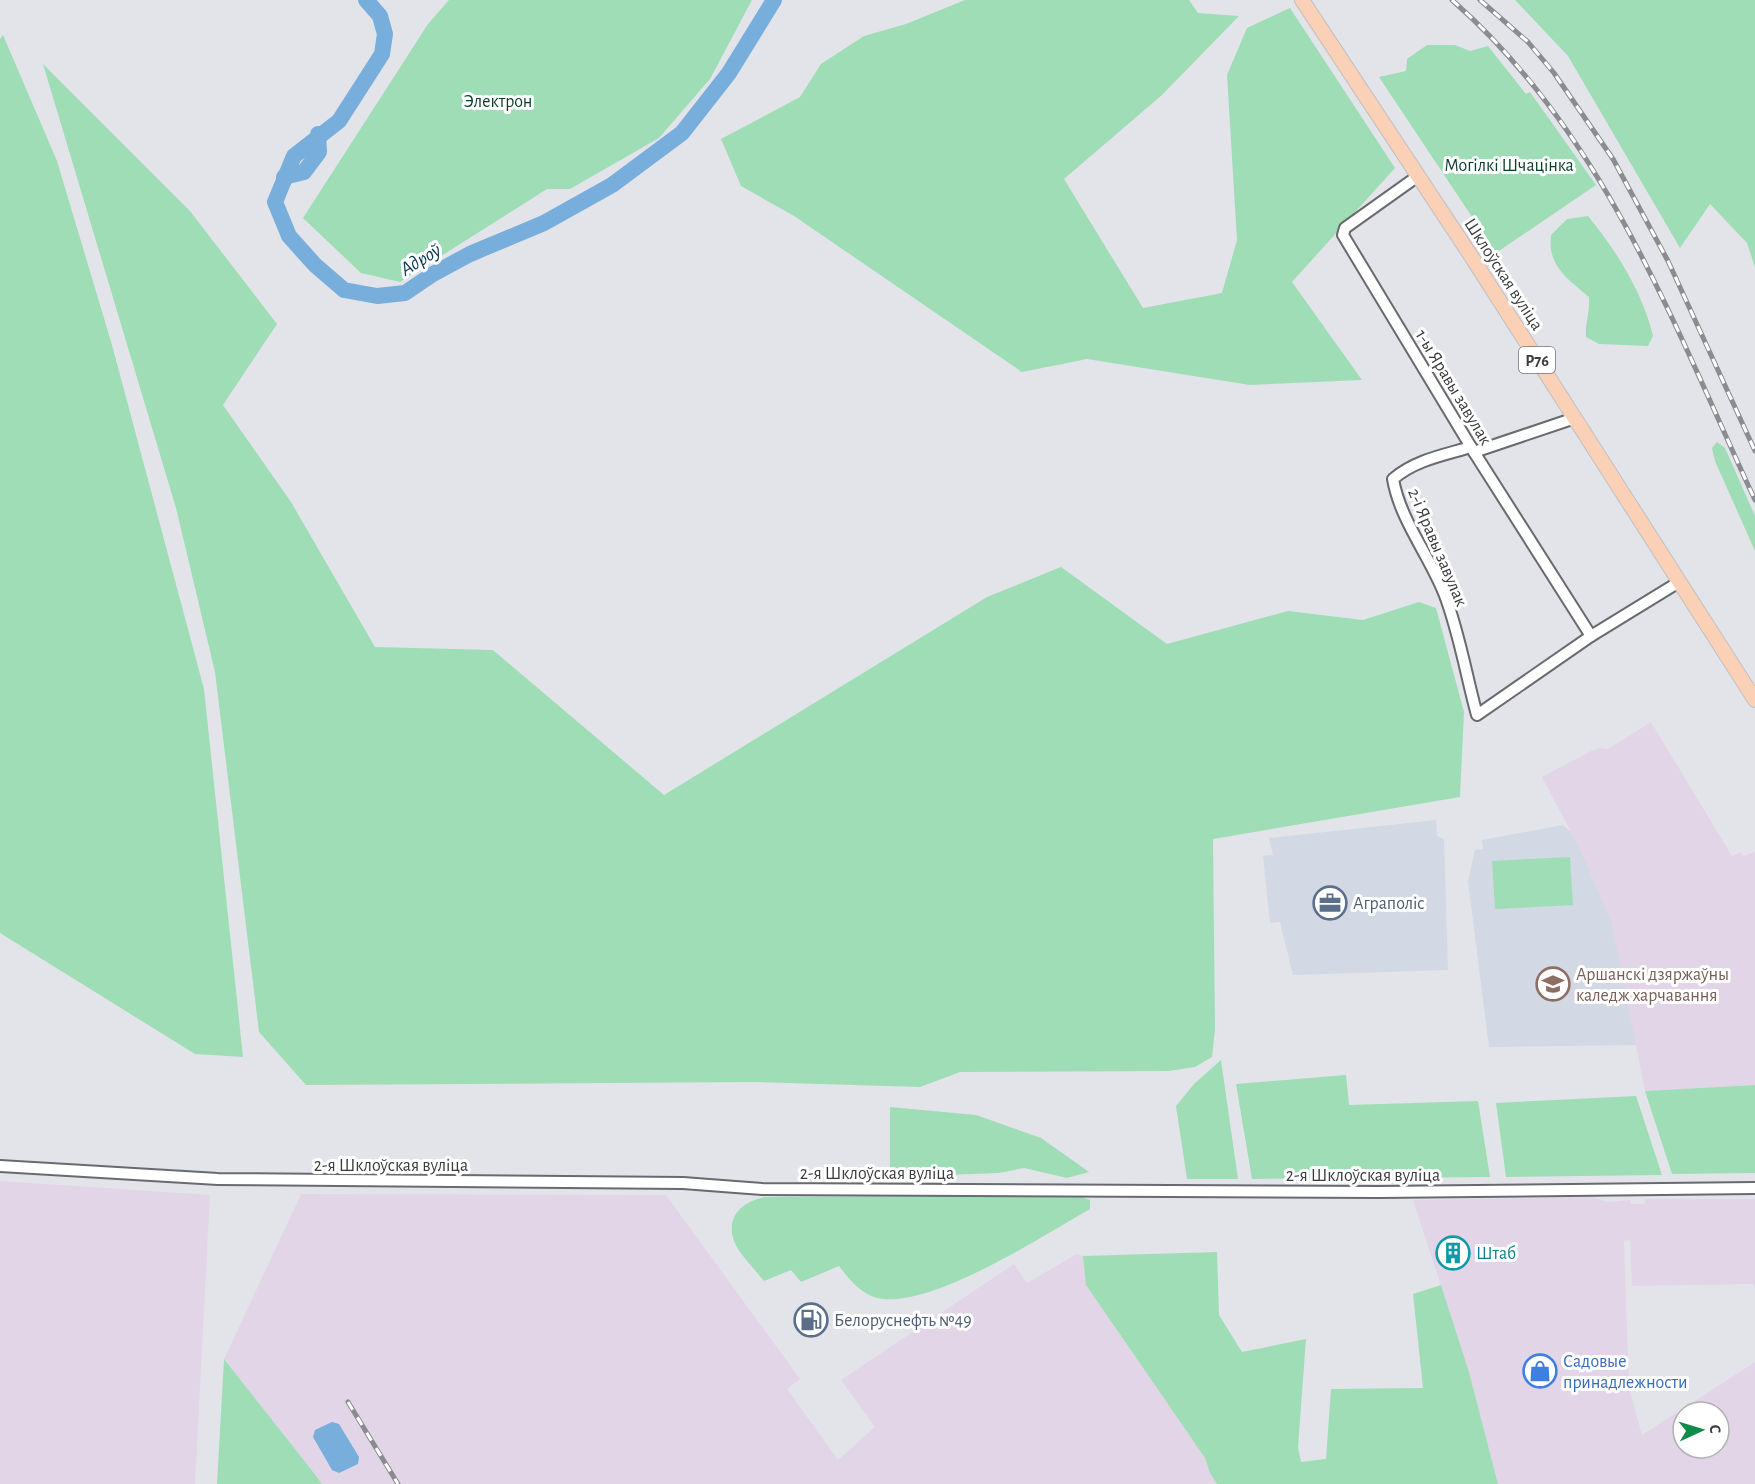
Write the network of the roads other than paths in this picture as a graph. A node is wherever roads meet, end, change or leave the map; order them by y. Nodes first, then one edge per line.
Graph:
1 (1302, 0) edge
2 (1418, 176) junction
3 (1575, 418) junction
4 (1472, 450) junction
5 (1679, 582) junction
6 (1591, 636) junction
7 (1755, 700) edge
8 (0, 1166) edge
9 (1755, 1188) edge

1 - 2 main road, Шклоўская вуліца / Р76
2 - 3 main road, Шклоўская вуліца / Р76
2 - 4 street, 1-ы Яравы завулак
3 - 4 street
3 - 5 main road, Шклоўская вуліца / Р76
4 - 6 street, 1-ы Яравы завулак
4 - 6 street, 2-і Яравы завулак
5 - 6 street
5 - 7 main road, Шклоўская вуліца / Р76
8 - 9 street, 2-я Шклоўская вуліца

